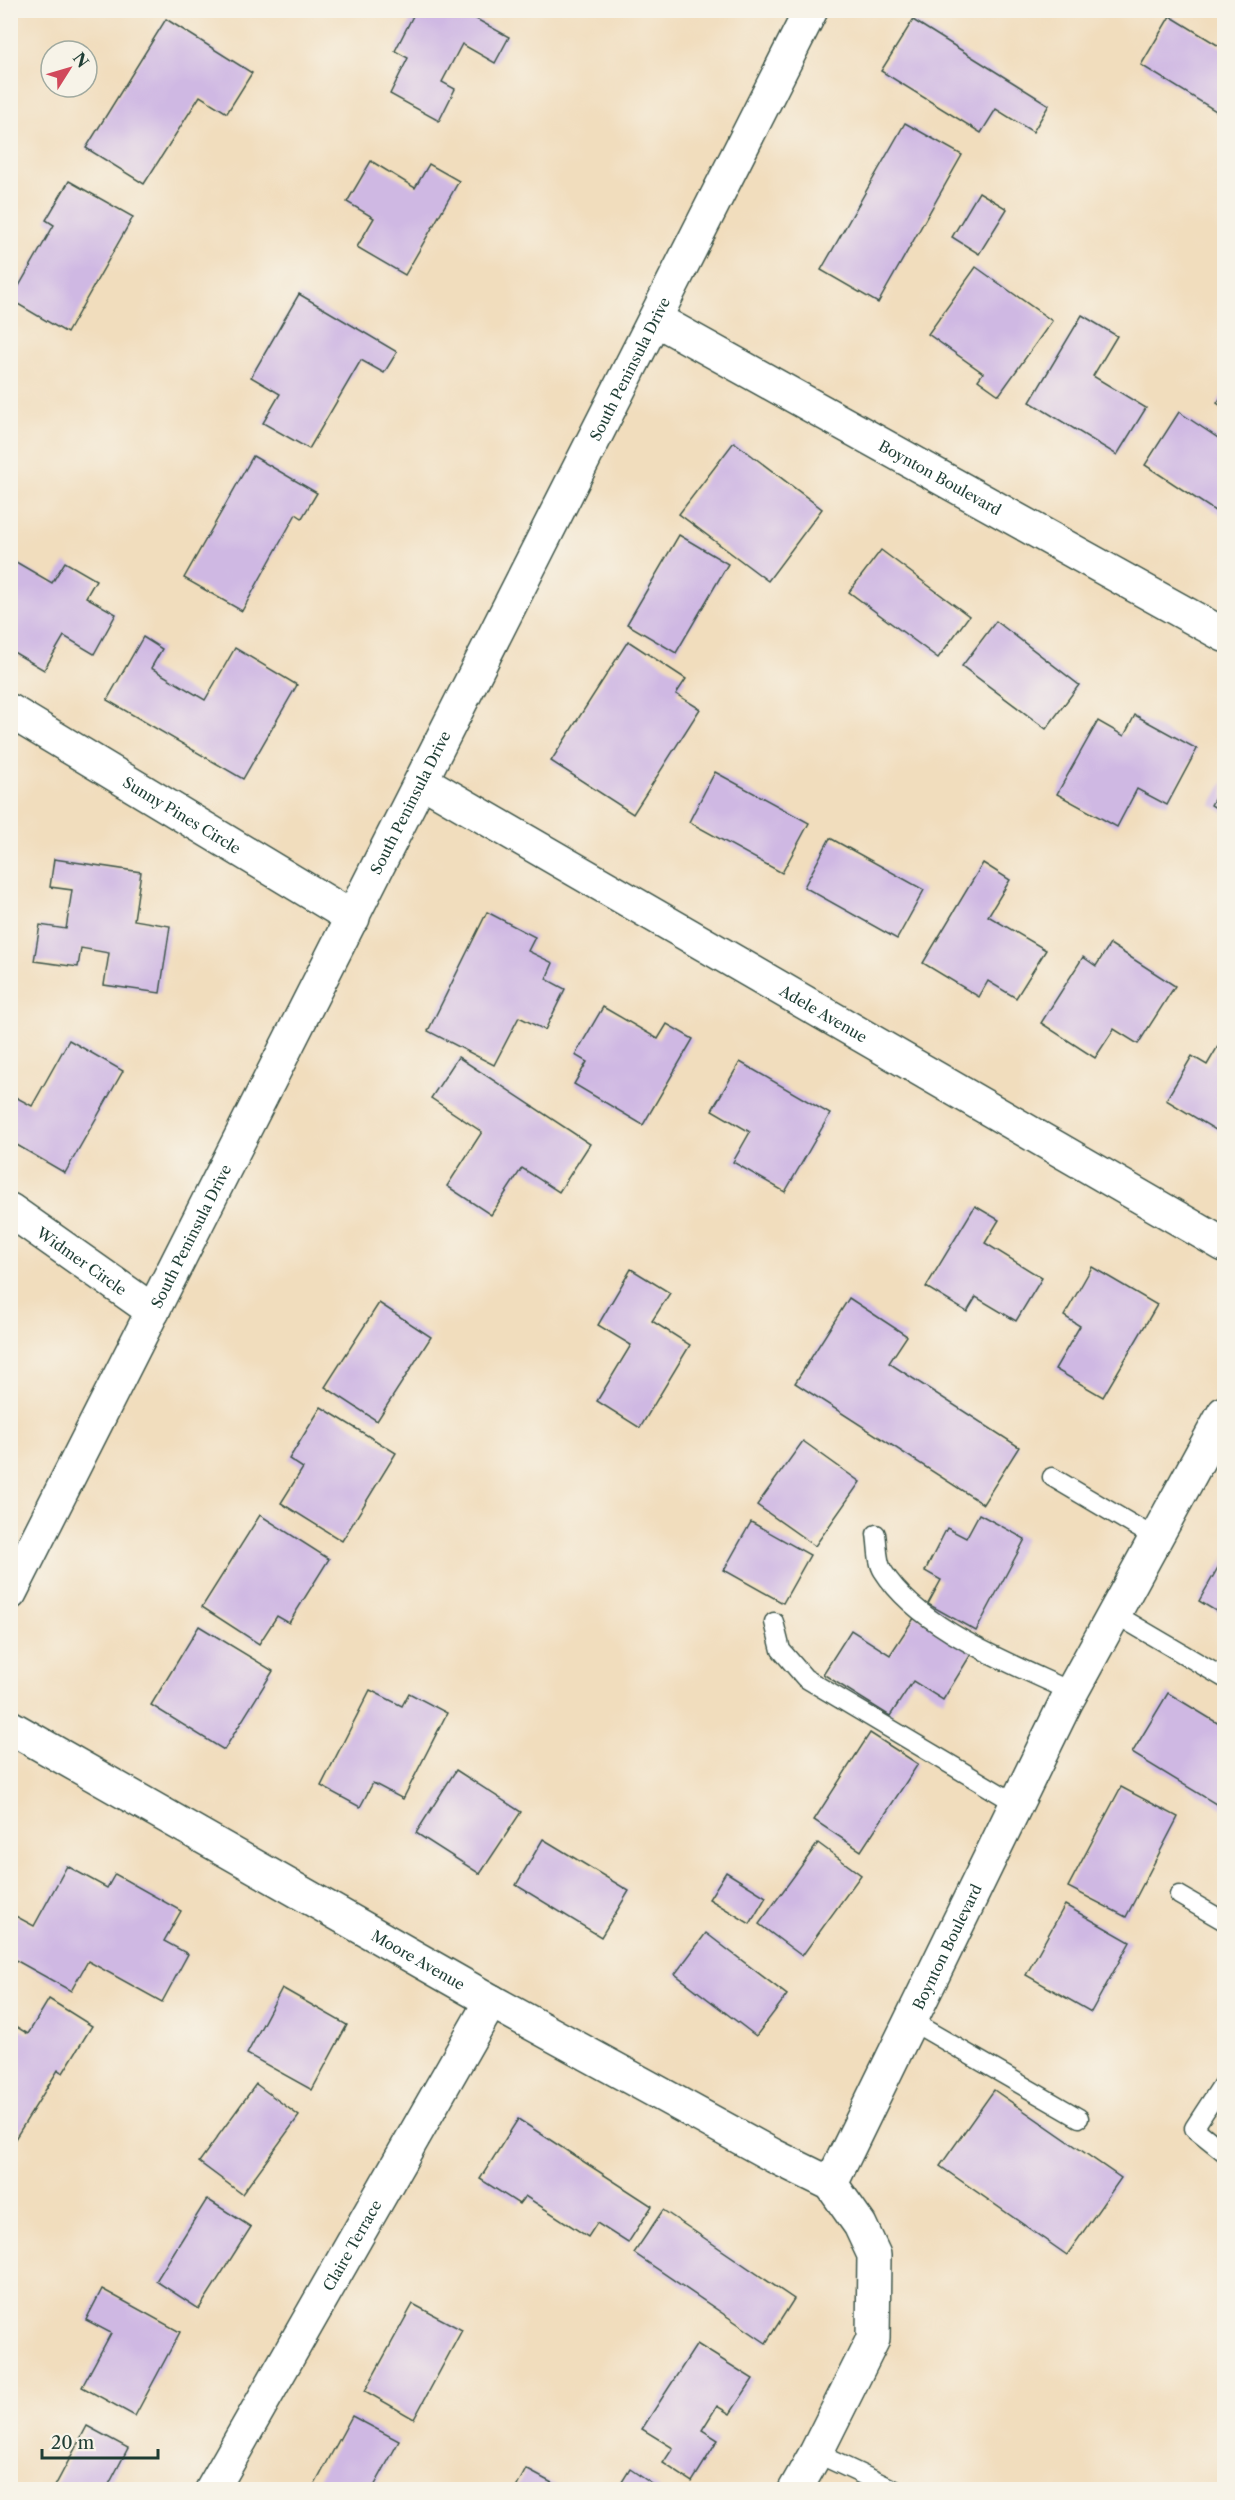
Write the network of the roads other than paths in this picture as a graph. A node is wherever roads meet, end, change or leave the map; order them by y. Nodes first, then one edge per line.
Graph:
1 (811, 10) edge
2 (657, 320) junction
3 (1224, 635) edge
4 (10, 711) edge
5 (422, 781) junction
6 (353, 918) junction
7 (10, 1210) edge
8 (1224, 1245) edge
9 (153, 1311) junction
10 (1223, 1420) edge
11 (1052, 1477) dead end
12 (876, 1534) dead end
13 (1157, 1539) junction
14 (10, 1593) edge
15 (1115, 1614) junction
16 (774, 1622) dead end
17 (1224, 1678) edge
18 (1072, 1692) junction
19 (10, 1727) edge
20 (1017, 1804) junction
21 (1179, 1895) dead end
22 (1224, 1921) edge
23 (491, 2001) junction
24 (910, 2021) junction
25 (1224, 2082) edge
26 (1079, 2118) dead end
27 (1224, 2152) edge
28 (831, 2184) junction
29 (816, 2453) junction
30 (212, 2490) edge
31 (795, 2490) edge
32 (895, 2490) edge

1 - 2 street, South Peninsula Drive
2 - 3 street, Boynton Boulevard
2 - 5 street, South Peninsula Drive
4 - 6 street, Sunny Pines Circle
5 - 6 street, South Peninsula Drive
5 - 8 street, Adele Avenue
6 - 9 street, South Peninsula Drive
7 - 9 street, Widmer Circle
9 - 14 street, South Peninsula Drive
10 - 13 street, Boynton Boulevard
11 - 13 lane
12 - 18 lane
13 - 15 street, Boynton Boulevard
15 - 17 lane
15 - 18 street, Boynton Boulevard
16 - 20 lane
18 - 20 street, Boynton Boulevard
19 - 23 street, Moore Avenue
20 - 24 street, Boynton Boulevard
21 - 22 lane
23 - 28 street, Moore Avenue
23 - 30 street, Claire Terrace
24 - 26 lane
24 - 28 street, Boynton Boulevard
25 - 27 lane
28 - 29 street
29 - 31 street
29 - 32 lane

